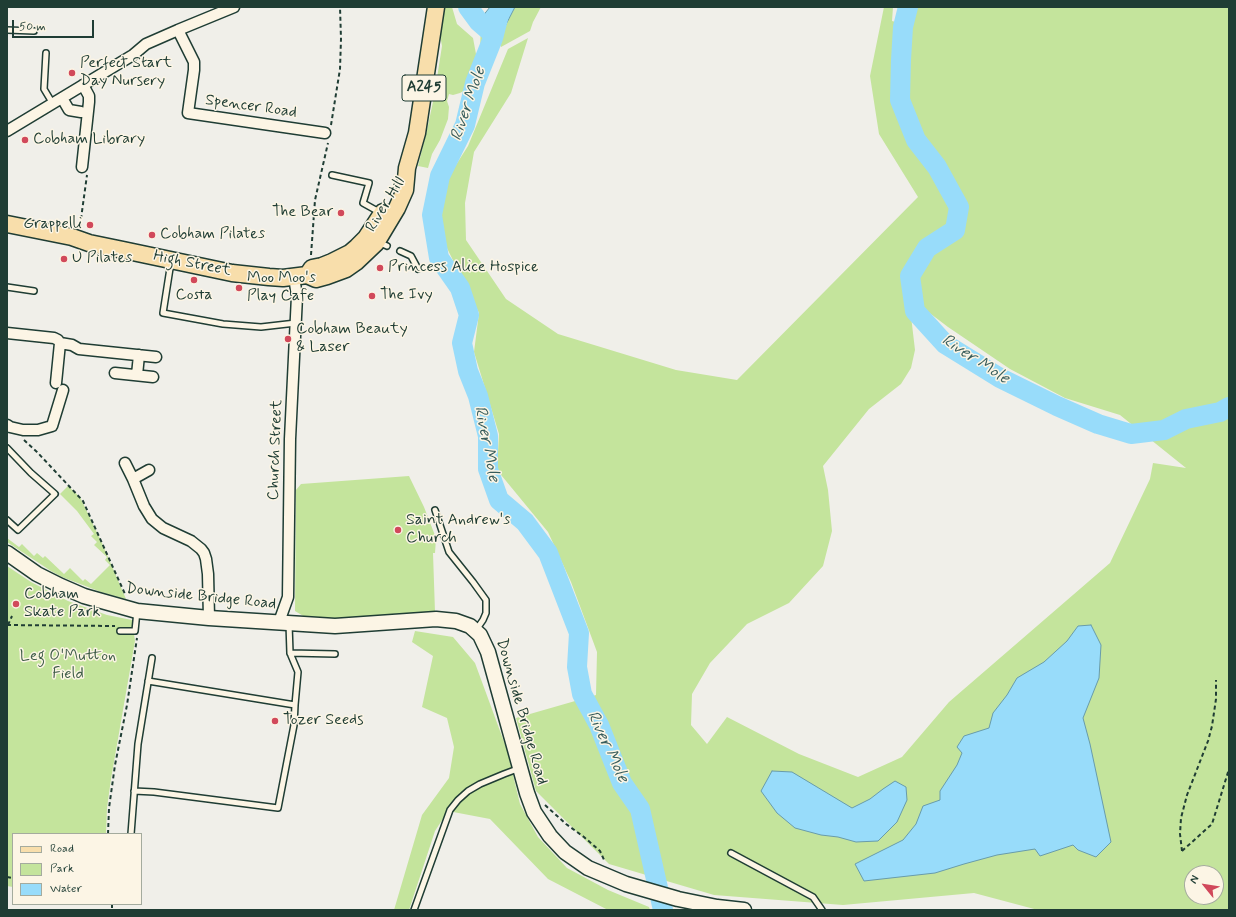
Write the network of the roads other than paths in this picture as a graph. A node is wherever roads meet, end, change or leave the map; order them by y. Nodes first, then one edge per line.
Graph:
1 (234, 7) edge
2 (436, 7) edge
3 (7, 30) edge
4 (178, 30) junction
5 (34, 31) dead end
6 (46, 53) dead end
7 (83, 85) junction
8 (62, 98) junction
9 (52, 104) junction
10 (81, 112) dead end
11 (7, 131) edge
12 (325, 133) dead end
13 (82, 167) road end
14 (408, 168) junction
15 (332, 175) dead end
16 (382, 213) junction
17 (7, 224) edge
18 (400, 251) dead end
19 (171, 260) junction
20 (418, 269) dead end
21 (301, 276) junction
22 (7, 288) edge
23 (34, 291) dead end
24 (296, 323) junction
25 (7, 333) edge
26 (60, 343) junction
27 (139, 355) junction
28 (156, 357) dead end
29 (115, 373) dead end
30 (136, 375) junction
31 (153, 377) dead end
32 (9, 426) edge
33 (7, 448) edge
34 (125, 463) dead end
35 (149, 470) dead end
36 (133, 478) junction
37 (434, 510) dead end
38 (7, 520) edge
39 (7, 553) edge
40 (134, 615) junction
41 (209, 618) junction
42 (284, 622) junction
43 (476, 630) junction
44 (120, 631) dead end
45 (290, 653) junction
46 (335, 654) dead end
47 (152, 658) dead end
48 (148, 680) junction
49 (295, 705) junction
50 (520, 768) junction
51 (134, 791) junction
52 (131, 833) edge
53 (731, 853) dead end
54 (414, 910) edge
55 (744, 910) edge
56 (822, 910) edge

1 - 4 street
2 - 14 main road, A245
3 - 5 lane
4 - 7 street
4 - 12 street, Spencer Road
6 - 9 lane
7 - 8 street
7 - 13 street
8 - 9 street
8 - 10 street
9 - 11 street
14 - 16 main road, River Hill / A245
14 - 21 main road, River Hill / A245
15 - 16 lane
16 - 21 main road, River Hill / A245
17 - 19 main road, High Street / A245
18 - 20 lane
19 - 21 main road, High Street / A245
19 - 24 lane
21 - 24 street, Church Street
22 - 23 lane
24 - 42 street, Church Street
25 - 26 street
26 - 27 street
26 - 32 street
27 - 28 street
27 - 30 street
29 - 30 street
30 - 31 street
33 - 38 lane
34 - 36 street
35 - 36 street
36 - 41 street
37 - 43 lane
39 - 40 street, Downside Bridge Road
40 - 41 street, Downside Bridge Road
40 - 44 lane
41 - 42 street, Downside Bridge Road
42 - 43 street, Downside Bridge Road
42 - 45 lane
43 - 50 street, Downside Bridge Road
45 - 46 lane
45 - 49 lane
47 - 48 lane
48 - 49 lane
48 - 51 lane
49 - 51 lane
50 - 54 lane
50 - 55 street, Downside Bridge Road
51 - 52 lane
53 - 56 lane

